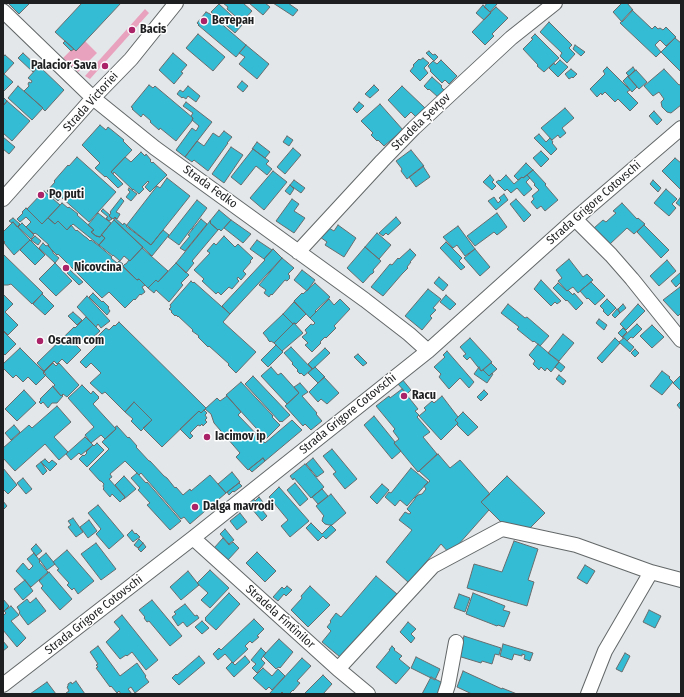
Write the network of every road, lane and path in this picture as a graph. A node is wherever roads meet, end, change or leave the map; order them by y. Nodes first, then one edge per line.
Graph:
1 (176, 3) edge
2 (555, 3) edge
3 (3, 11) edge
4 (93, 98) junction
5 (681, 128) edge
6 (3, 199) edge
7 (575, 220) junction
8 (298, 252) junction
9 (681, 340) edge
10 (428, 351) junction
11 (193, 538) junction
12 (651, 572) junction
13 (681, 580) edge
14 (456, 642) dead end
15 (338, 669) junction
16 (3, 686) edge
17 (368, 694) edge
18 (445, 694) edge
19 (588, 694) edge

1 - 4 street, Strada Victoriei
2 - 8 street, Stradela Șevțov
3 - 4 street, Strada Fedko
4 - 6 street, Strada Victoriei
4 - 8 street, Strada Fedko
5 - 7 street, Strada Grigore Cotovschi
7 - 9 street
7 - 10 street, Strada Grigore Cotovschi
8 - 10 street, Strada Fedko
10 - 11 street, Strada Grigore Cotovschi
11 - 15 street, Stradela Fîntînilor
11 - 16 street, Strada Grigore Cotovschi
12 - 13 street
12 - 15 street
12 - 19 street
14 - 18 street
15 - 17 street, Stradela Fîntînilor

